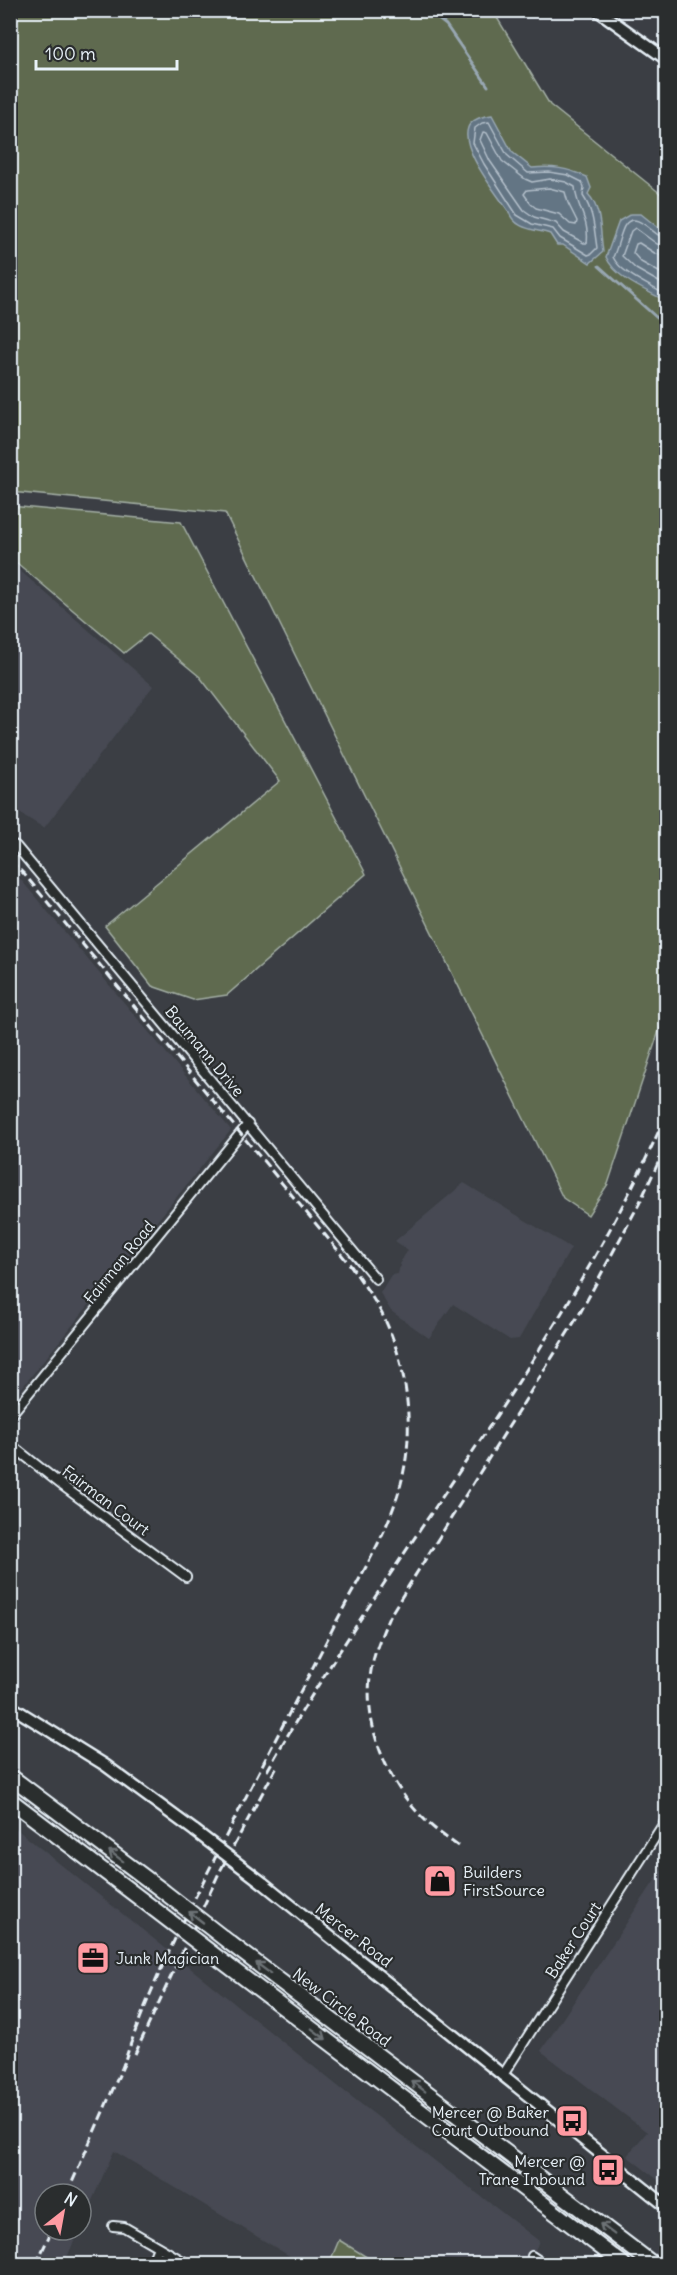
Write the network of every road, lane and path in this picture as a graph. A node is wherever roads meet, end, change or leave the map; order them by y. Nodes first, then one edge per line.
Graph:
1 (597, 10) edge
2 (666, 59) edge
3 (10, 843) edge
4 (248, 1124) junction
5 (376, 1279) dead end
6 (10, 1416) edge
7 (10, 1444) edge
8 (186, 1577) dead end
9 (10, 1706) edge
10 (10, 1776) edge
11 (10, 1800) edge
12 (666, 1820) edge
13 (503, 2075) junction
14 (666, 2206) edge
15 (113, 2226) dead end
16 (158, 2247) junction
17 (532, 2256) dead end
18 (151, 2265) edge
19 (188, 2265) edge
20 (544, 2265) edge
21 (623, 2265) edge
22 (653, 2265) edge

1 - 2 street
3 - 4 street, Baumann Drive
4 - 5 street, Baumann Drive
4 - 6 street, Fairman Road
7 - 8 street, Fairman Court
9 - 13 street, Mercer Road, bridge
22 -> 10 highway, New Circle Road, bridge
11 -> 21 highway, bridge
12 - 13 street, Baker Court
13 - 14 street, Mercer Road
15 - 16 street
16 - 18 street
16 - 19 street
17 - 20 street

